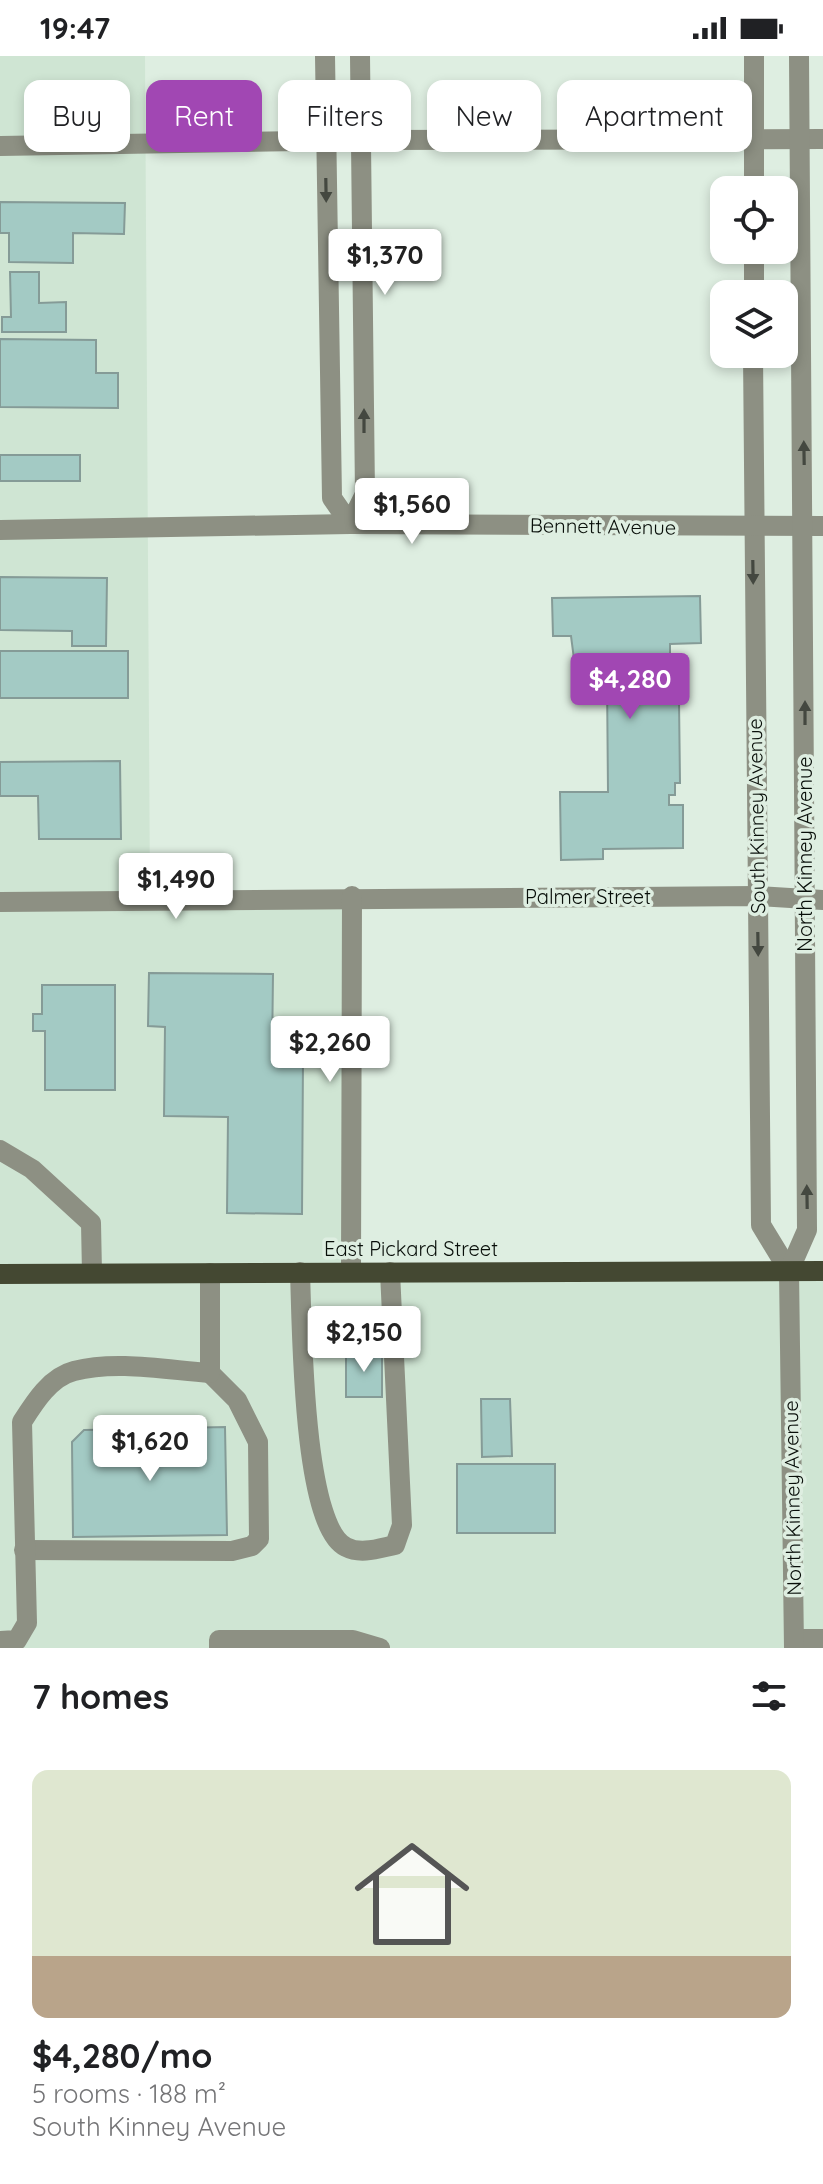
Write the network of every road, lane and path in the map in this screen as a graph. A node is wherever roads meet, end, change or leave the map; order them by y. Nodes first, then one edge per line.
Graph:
1 (325, 56) edge
2 (360, 56) edge
3 (754, 56) edge
4 (799, 56) edge
5 (325, 80) edge
6 (361, 80) edge
7 (798, 139) junction
8 (823, 139) edge
9 (411, 140) edge
10 (278, 141) edge
11 (755, 141) junction
12 (0, 146) edge
13 (325, 152) edge
14 (362, 152) edge
15 (754, 176) edge
16 (753, 368) edge
17 (350, 524) junction
18 (814, 526) edge
19 (752, 528) junction
20 (0, 530) edge
21 (352, 896) junction
22 (757, 896) junction
23 (813, 900) edge
24 (0, 902) edge
25 (0, 1150) edge
26 (789, 1271) junction
27 (823, 1271) edge
28 (300, 1272) junction
29 (351, 1272) junction
30 (390, 1272) junction
31 (92, 1273) junction
32 (210, 1273) junction
33 (0, 1274) edge
34 (210, 1373) junction
35 (24, 1550) junction
36 (823, 1639) edge
37 (0, 1641) edge
38 (794, 1643) edge
39 (219, 1648) edge
40 (380, 1648) edge

1 - 5 street
2 - 6 street
3 - 11 street
4 - 7 street, North Kinney Avenue
7 - 8 street
7 - 11 street
18 -> 7 street, North Kinney Avenue
9 - 11 street
10 - 12 street
11 - 15 street
13 -> 17 street
17 -> 14 street
16 - 19 street, South Kinney Avenue
17 - 19 street, Bennett Avenue
17 - 20 street, Bennett Avenue
18 - 19 street, Bennett Avenue
23 -> 18 street, North Kinney Avenue
19 -> 22 street, South Kinney Avenue
21 - 22 street, Palmer Street
21 - 24 street, Palmer Street
21 - 29 street
22 - 23 street, Palmer Street
22 -> 26 street, South Kinney Avenue
26 -> 23 street, North Kinney Avenue
25 - 31 street
26 - 27 main road, East Pickard Street
26 - 30 main road, East Pickard Street
26 - 38 street, North Kinney Avenue
28 - 29 main road, East Pickard Street
28 - 30 street
28 - 32 main road, East Pickard Street
29 - 30 main road, East Pickard Street
31 - 32 main road, East Pickard Street
31 - 33 main road, East Pickard Street
32 - 34 street
34 - 35 street
34 - 35 street
35 - 37 street
36 - 38 street
39 - 40 street

